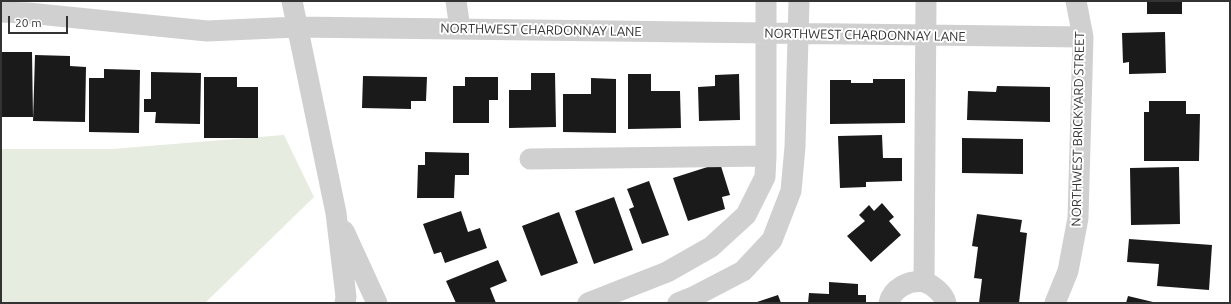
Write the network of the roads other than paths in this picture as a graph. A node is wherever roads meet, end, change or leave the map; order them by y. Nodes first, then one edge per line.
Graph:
1 (292, 1) edge
2 (456, 1) edge
3 (766, 1) edge
4 (799, 1) edge
5 (926, 1) edge
6 (1076, 1) edge
7 (1, 12) edge
8 (297, 26) junction
9 (460, 28) junction
10 (766, 33) junction
11 (799, 33) junction
12 (926, 36) junction
13 (1083, 37) junction
14 (766, 156) junction
15 (530, 159) dead end
16 (336, 213) junction
17 (924, 282) junction
18 (345, 303) edge
19 (377, 303) edge
20 (589, 303) edge
21 (678, 303) edge
22 (890, 303) edge
23 (946, 303) edge
24 (1055, 303) edge

1 - 8 street
2 - 9 street
3 - 10 street
4 - 11 street
5 - 12 street
6 - 13 street, NORTHWEST BRICKYARD STREET
7 - 8 street, NORTHWEST CHARDONNAY LANE
8 - 9 street, NORTHWEST CHARDONNAY LANE
8 - 16 street
9 - 10 street, NORTHWEST CHARDONNAY LANE
10 - 11 street, NORTHWEST CHARDONNAY LANE
10 - 14 street
11 - 12 street, NORTHWEST CHARDONNAY LANE
11 - 21 street
12 - 13 street, NORTHWEST CHARDONNAY LANE
12 - 17 street
13 - 24 street, NORTHWEST BRICKYARD STREET
14 - 15 street
14 - 20 street
16 - 18 street
16 - 19 street
17 - 22 street
17 - 23 street

